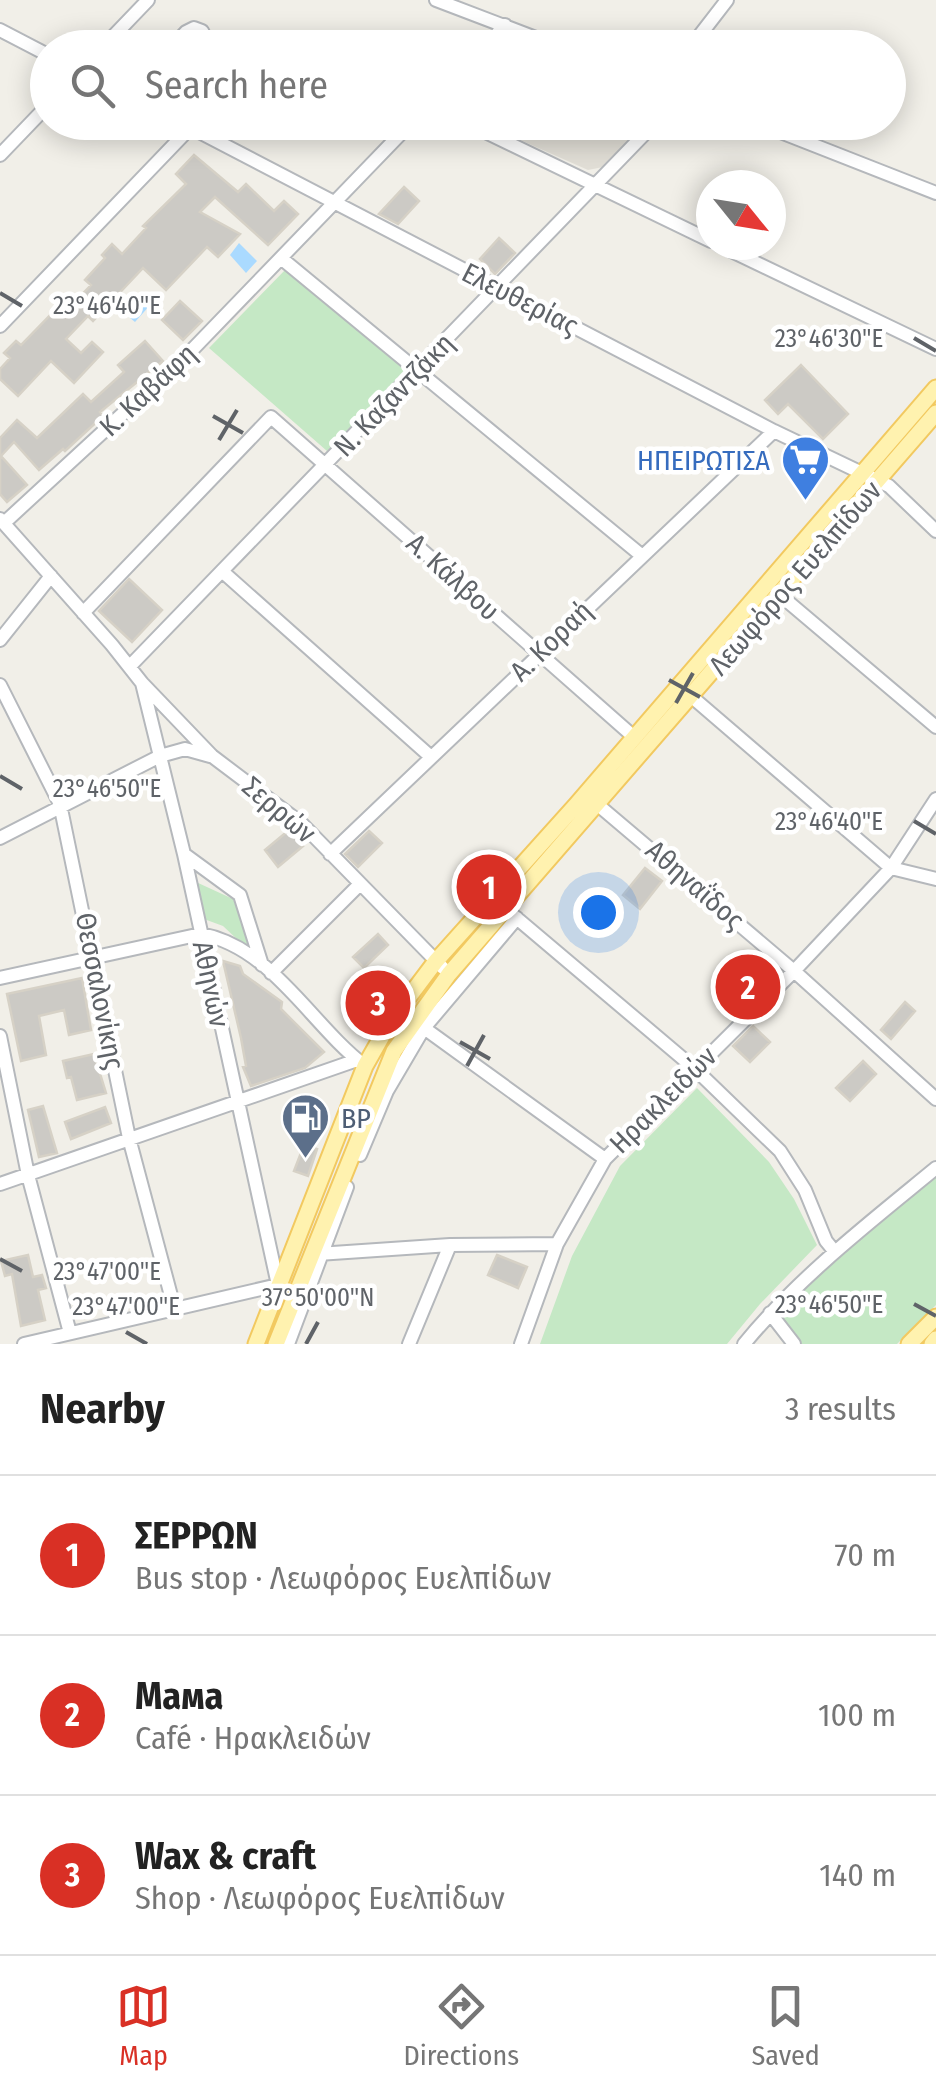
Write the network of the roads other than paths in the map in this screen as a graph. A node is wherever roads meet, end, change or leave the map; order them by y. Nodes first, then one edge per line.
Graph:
1 (148, 0) edge
2 (436, 0) edge
3 (727, 0) edge
4 (505, 25) junction
5 (0, 30) edge
6 (119, 30) edge
7 (500, 30) edge
8 (517, 30) edge
9 (704, 30) edge
10 (30, 45) edge
11 (30, 124) edge
12 (171, 140) edge
13 (213, 140) edge
14 (395, 140) edge
15 (502, 140) edge
16 (639, 140) edge
17 (802, 140) edge
18 (0, 155) edge
19 (597, 186) junction
20 (936, 193) edge
21 (333, 204) junction
22 (696, 234) edge
23 (281, 258) junction
24 (751, 260) edge
25 (499, 288) junction
26 (0, 326) edge
27 (936, 348) edge
28 (419, 368) junction
29 (936, 388) edge
30 (936, 413) edge
31 (774, 431) junction
32 (327, 464) junction
33 (862, 474) junction
34 (879, 481) junction
35 (936, 508) edge
36 (922, 517) junction
37 (2, 521) edge
38 (936, 531) edge
39 (641, 556) junction
40 (224, 572) junction
41 (51, 576) junction
42 (780, 596) junction
43 (84, 613) junction
44 (0, 640) edge
45 (538, 653) junction
46 (130, 666) junction
47 (142, 684) junction
48 (0, 685) edge
49 (692, 697) junction
50 (936, 727) edge
51 (634, 738) junction
52 (160, 756) junction
53 (212, 756) junction
54 (431, 757) junction
55 (592, 799) junction
56 (936, 800) edge
57 (60, 804) junction
58 (0, 838) edge
59 (184, 854) junction
60 (330, 854) junction
61 (891, 868) junction
62 (936, 880) edge
63 (359, 885) junction
64 (512, 913) junction
65 (200, 934) junction
66 (93, 957) junction
67 (436, 961) junction
68 (266, 969) junction
69 (794, 971) junction
70 (448, 974) junction
71 (0, 978) edge
72 (424, 1028) junction
73 (0, 1036) edge
74 (361, 1063) junction
75 (694, 1068) junction
76 (936, 1099) edge
77 (237, 1104) junction
78 (128, 1138) junction
79 (605, 1158) junction
80 (936, 1168) edge
81 (28, 1175) junction
82 (0, 1184) edge
83 (557, 1244) junction
84 (450, 1245) junction
85 (835, 1252) junction
86 (316, 1254) junction
87 (278, 1285) junction
88 (174, 1307) junction
89 (770, 1313) junction
90 (936, 1317) edge
91 (70, 1333) junction
92 (24, 1344) edge
93 (256, 1344) edge
94 (276, 1344) edge
95 (288, 1344) edge
96 (409, 1344) edge
97 (521, 1344) edge
98 (744, 1344) edge
99 (794, 1344) edge
100 (909, 1344) edge

1 - 6 street
2 - 4 street
3 - 9 street
4 - 7 street
4 - 8 street
5 - 10 street
11 - 18 street
12 - 26 street
13 - 21 street, Ελευθερίας
14 - 21 street, Κ. Καβάφη
15 - 19 street
16 - 19 street, Ν. Καζαντζάκη
17 - 20 street
19 - 22 street
19 - 25 street, Ν. Καζαντζάκη
21 - 23 street, Κ. Καβάφη
21 - 25 street, Ελευθερίας
23 - 28 street
23 - 37 street, Κ. Καβάφη
24 - 27 street
25 - 28 street, Ν. Καζαντζάκη
25 - 31 street, Ελευθερίας
28 - 32 street, Ν. Καζαντζάκη
28 - 39 street
29 - 33 main road, Λεωφόρος Ευελπίδων
30 - 34 main road, Λεωφόρος Ευελπίδων
31 - 33 street, Ελευθερίας
31 - 39 street, Α. Κοραή
32 - 40 street, Ν. Καζαντζάκη
32 - 43 street, A. Κάλβου
32 - 45 street, A. Κάλβου
33 - 34 street, Ελευθερίας
33 - 51 main road, Λεωφόρος Ευελπίδων
34 - 36 street, Ελευθερίας
34 - 42 main road, Λεωφόρος Ευελπίδων
35 - 36 street
36 - 38 street, Ελευθερίας
37 - 41 street
39 - 45 street, Α. Κοραή
40 - 46 street, Ν. Καζαντζάκη
40 - 54 street
41 - 43 street
41 - 44 street
42 - 49 main road, Λεωφόρος Ευελπίδων
42 - 50 street
43 - 46 street, Σερρών
45 - 51 street, A. Κάλβου
45 - 54 street, Α. Κοραή
46 - 47 street, Σερρών
47 - 52 street, Αθηνών
47 - 53 street, Σερρών
48 - 57 street, Θεσσαλονίκης
49 - 55 main road, Λεωφόρος Ευελπίδων
49 - 61 street
51 - 55 main road, Λεωφόρος Ευελπίδων
52 - 53 street
52 - 57 street
52 - 59 street, Αθηνών
53 - 60 street, Σερρών
54 - 60 street, Α. Κοραή
55 - 64 main road, Λεωφόρος Ευελπίδων
55 - 67 main road, Λεωφόρος Ευελπίδων
55 - 69 street, Αθηναΐδος
56 - 61 street, Ηρακλειδών
57 - 58 street
57 - 66 street, Θεσσαλονίκης
59 - 65 street, Αθηνών
59 - 68 street
60 - 63 street, Σερρών
61 - 62 street
61 - 69 street, Ηρακλειδών
63 - 67 street, Σερρών
63 - 68 street
64 - 70 main road, Λεωφόρος Ευελπίδων
64 - 72 street
64 - 75 street
65 - 66 street
65 - 68 street
65 - 77 street, Αθηνών
66 - 71 street
66 - 78 street, Θεσσαλονίκης
67 - 70 street, Σερρών
67 - 74 main road, Λεωφόρος Ευελπίδων
68 - 74 street
69 - 75 street, Ηρακλειδών
69 - 76 street, Αθηναΐδος
70 - 86 main road, Λεωφόρος Ευελπίδων
72 - 79 street
72 - 86 street
73 - 81 street
74 - 77 street
74 - 87 main road, Λεωφόρος Ευελπίδων
75 - 79 street, Ηρακλειδών
75 - 85 street
77 - 78 street
77 - 87 street, Αθηνών
78 - 81 street
78 - 88 street, Θεσσαλονίκης
79 - 83 street, Ηρακλειδών
80 - 85 street
81 - 82 street
81 - 91 street
83 - 84 street
83 - 97 street, Ηρακλειδών
84 - 86 street
84 - 96 street
85 - 89 street
86 - 94 main road, Λεωφόρος Ευελπίδων
86 - 95 street
87 - 88 street
87 - 93 main road, Λεωφόρος Ευελπίδων
88 - 91 street
89 - 98 street
89 - 99 street
90 - 100 main road
91 - 92 street

